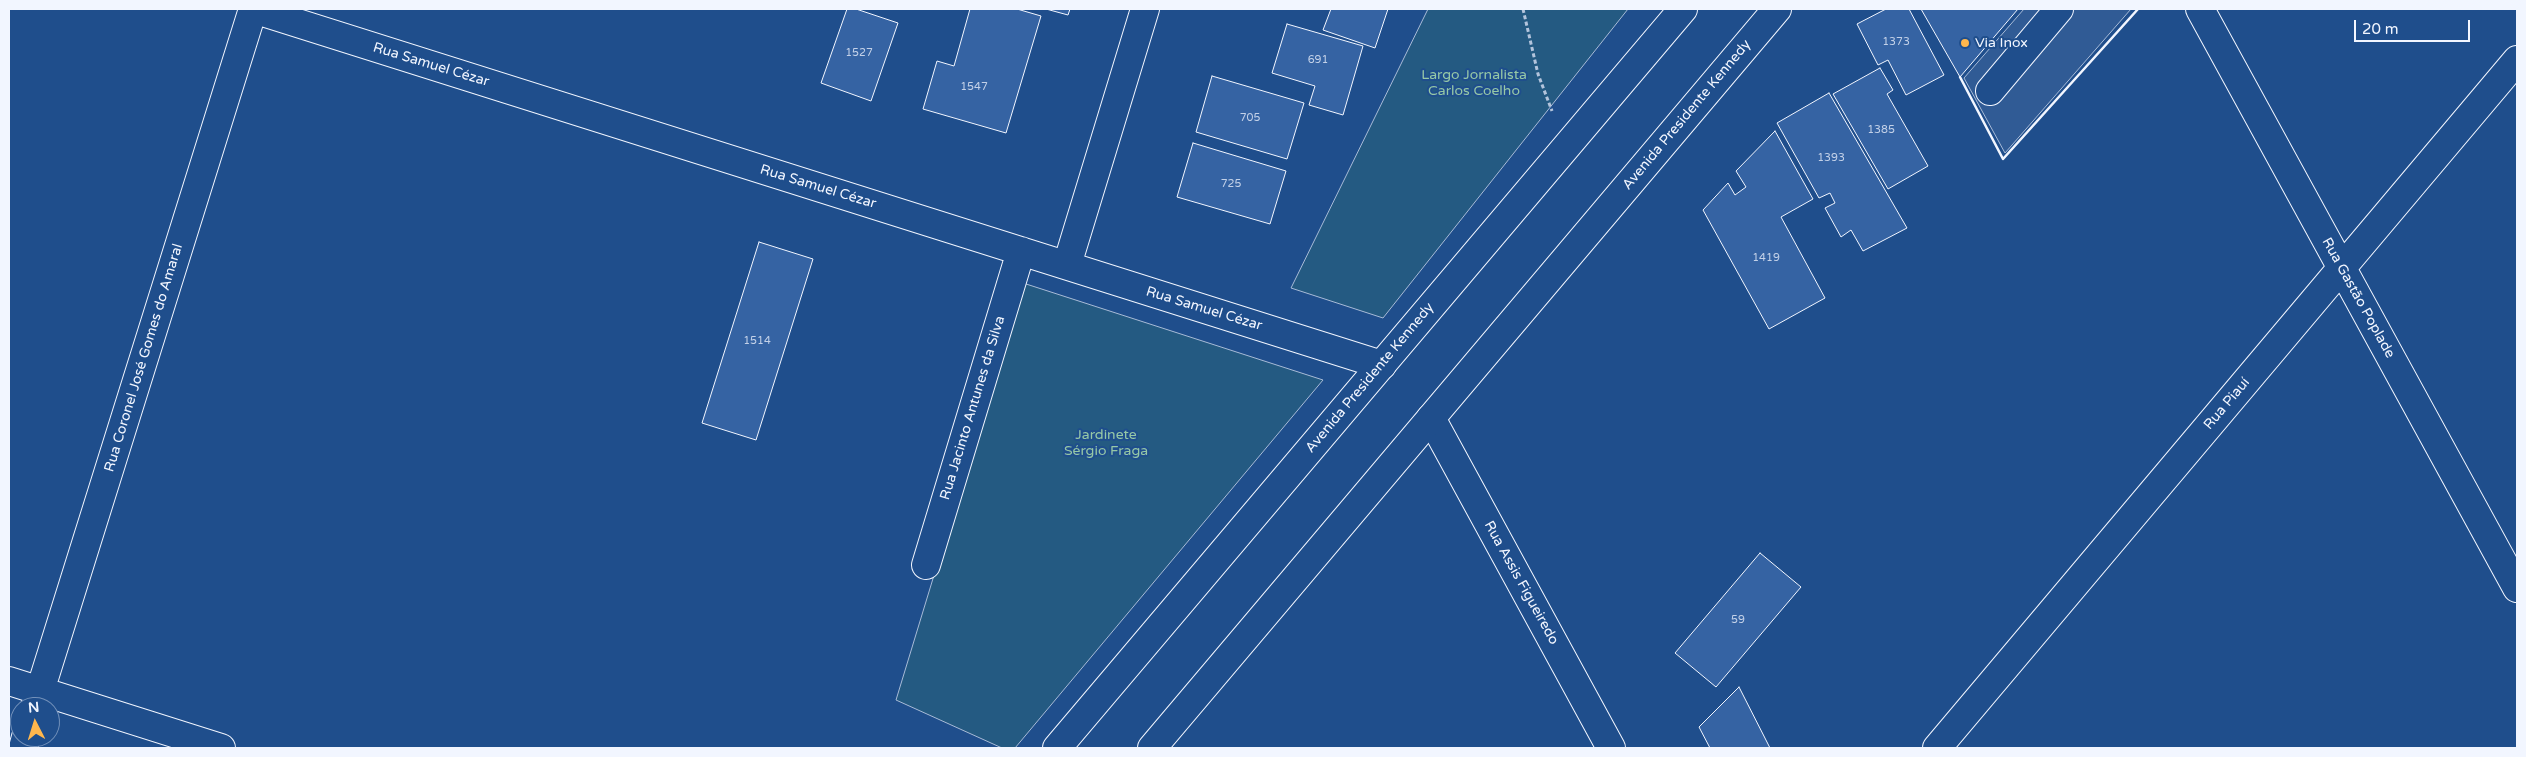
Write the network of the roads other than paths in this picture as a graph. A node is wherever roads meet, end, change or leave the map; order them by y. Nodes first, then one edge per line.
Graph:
1 (253, 9) edge
2 (1146, 9) edge
3 (1683, 9) edge
4 (1777, 9) edge
5 (2059, 9) edge
6 (2200, 9) edge
7 (2517, 60) edge
8 (1990, 91) dead end
9 (1021, 251) junction
10 (1067, 265) junction
11 (2342, 268) junction
12 (1382, 365) junction
13 (1431, 418) junction
14 (926, 564) dead end
15 (2517, 588) edge
16 (9, 681) edge
17 (35, 697) edge
18 (39, 697) edge
19 (60, 705) edge
20 (221, 748) edge
21 (1058, 748) edge
22 (1152, 748) edge
23 (1610, 748) edge
24 (1937, 748) edge

1 - 9 street, Rua Samuel Cézar
1 - 18 street, Rua Coronel José Gomes do Amaral
2 - 10 street
3 - 12 street, Avenida Presidente Kennedy
4 - 13 street, Avenida Presidente Kennedy
5 - 8 street
6 - 11 street, Rua Gastão Poplade
7 - 11 street, Rua Piauí
9 - 10 street, Rua Samuel Cézar
9 - 14 street, Rua Jacinto Antunes da Silva
10 - 12 street, Rua Samuel Cézar
11 - 15 street, Rua Gastão Poplade
11 - 24 street, Rua Piauí
12 - 21 street, Avenida Presidente Kennedy
13 - 22 street, Avenida Presidente Kennedy
13 - 23 street, Rua Assis Figueiredo
16 - 17 street
19 - 20 street

